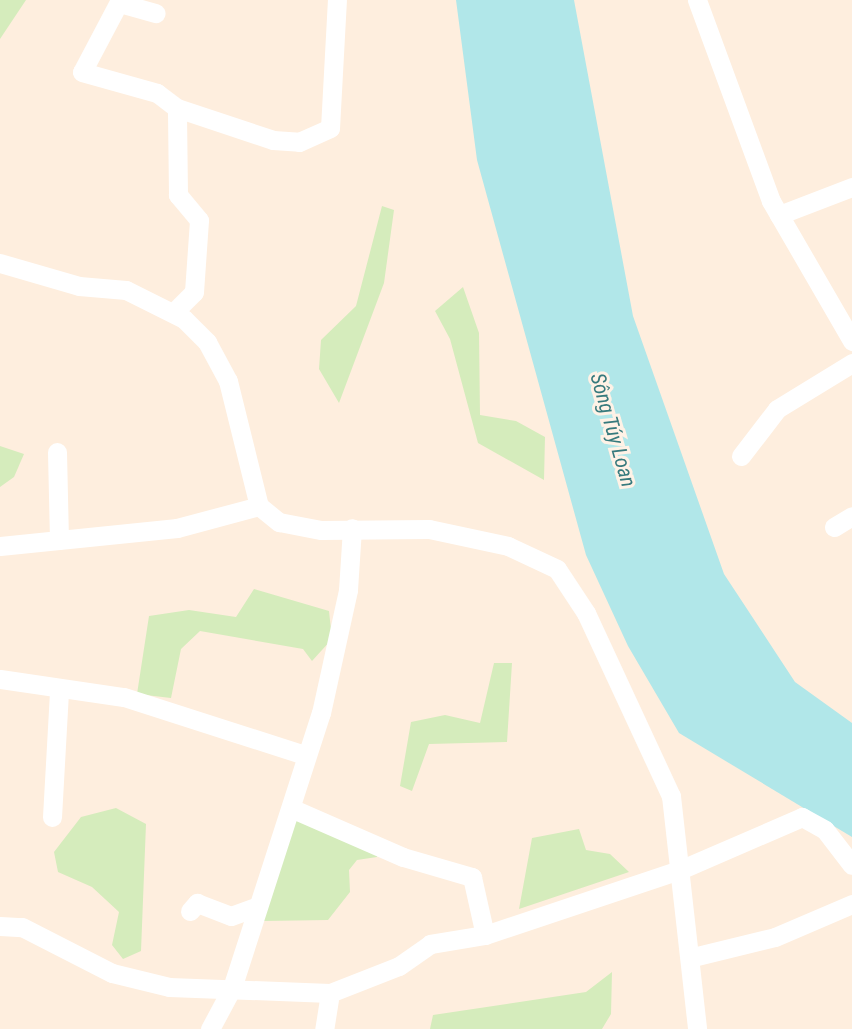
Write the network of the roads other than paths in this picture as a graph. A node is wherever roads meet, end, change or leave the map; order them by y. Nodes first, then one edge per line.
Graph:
1 (338, 0) edge
2 (697, 0) edge
3 (120, 2) edge
4 (156, 13) dead end
5 (177, 108) junction
6 (852, 187) edge
7 (779, 215) junction
8 (0, 263) edge
9 (174, 312) junction
10 (852, 341) edge
11 (852, 363) edge
12 (57, 452) dead end
13 (741, 456) dead end
14 (259, 506) junction
15 (852, 516) edge
16 (834, 527) dead end
17 (352, 528) junction
18 (59, 540) junction
19 (0, 546) edge
20 (0, 679) edge
21 (60, 691) junction
22 (305, 755) junction
23 (293, 809) junction
24 (52, 817) dead end
25 (852, 865) edge
26 (682, 869) junction
27 (852, 904) edge
28 (256, 907) junction
29 (190, 911) dead end
30 (0, 926) edge
31 (485, 936) junction
32 (693, 957) junction
33 (232, 988) junction
34 (330, 993) junction
35 (211, 1029) edge
36 (324, 1029) edge
37 (697, 1029) edge

1 - 5 street
2 - 7 street
3 - 4 street
3 - 5 street
5 - 9 street
6 - 7 street
7 - 10 street
8 - 9 street
9 - 14 street
11 - 13 street
12 - 18 street
14 - 17 street
14 - 18 street
15 - 16 street
17 - 22 street
17 - 26 street
18 - 19 street
20 - 21 street
21 - 22 street
21 - 24 street
22 - 23 street
23 - 28 street
23 - 31 street
25 - 26 street
26 - 31 street
26 - 32 street
27 - 32 street
28 - 29 street
28 - 33 street
30 - 33 street
31 - 34 street
32 - 37 street
33 - 34 street
33 - 35 street
34 - 36 street

